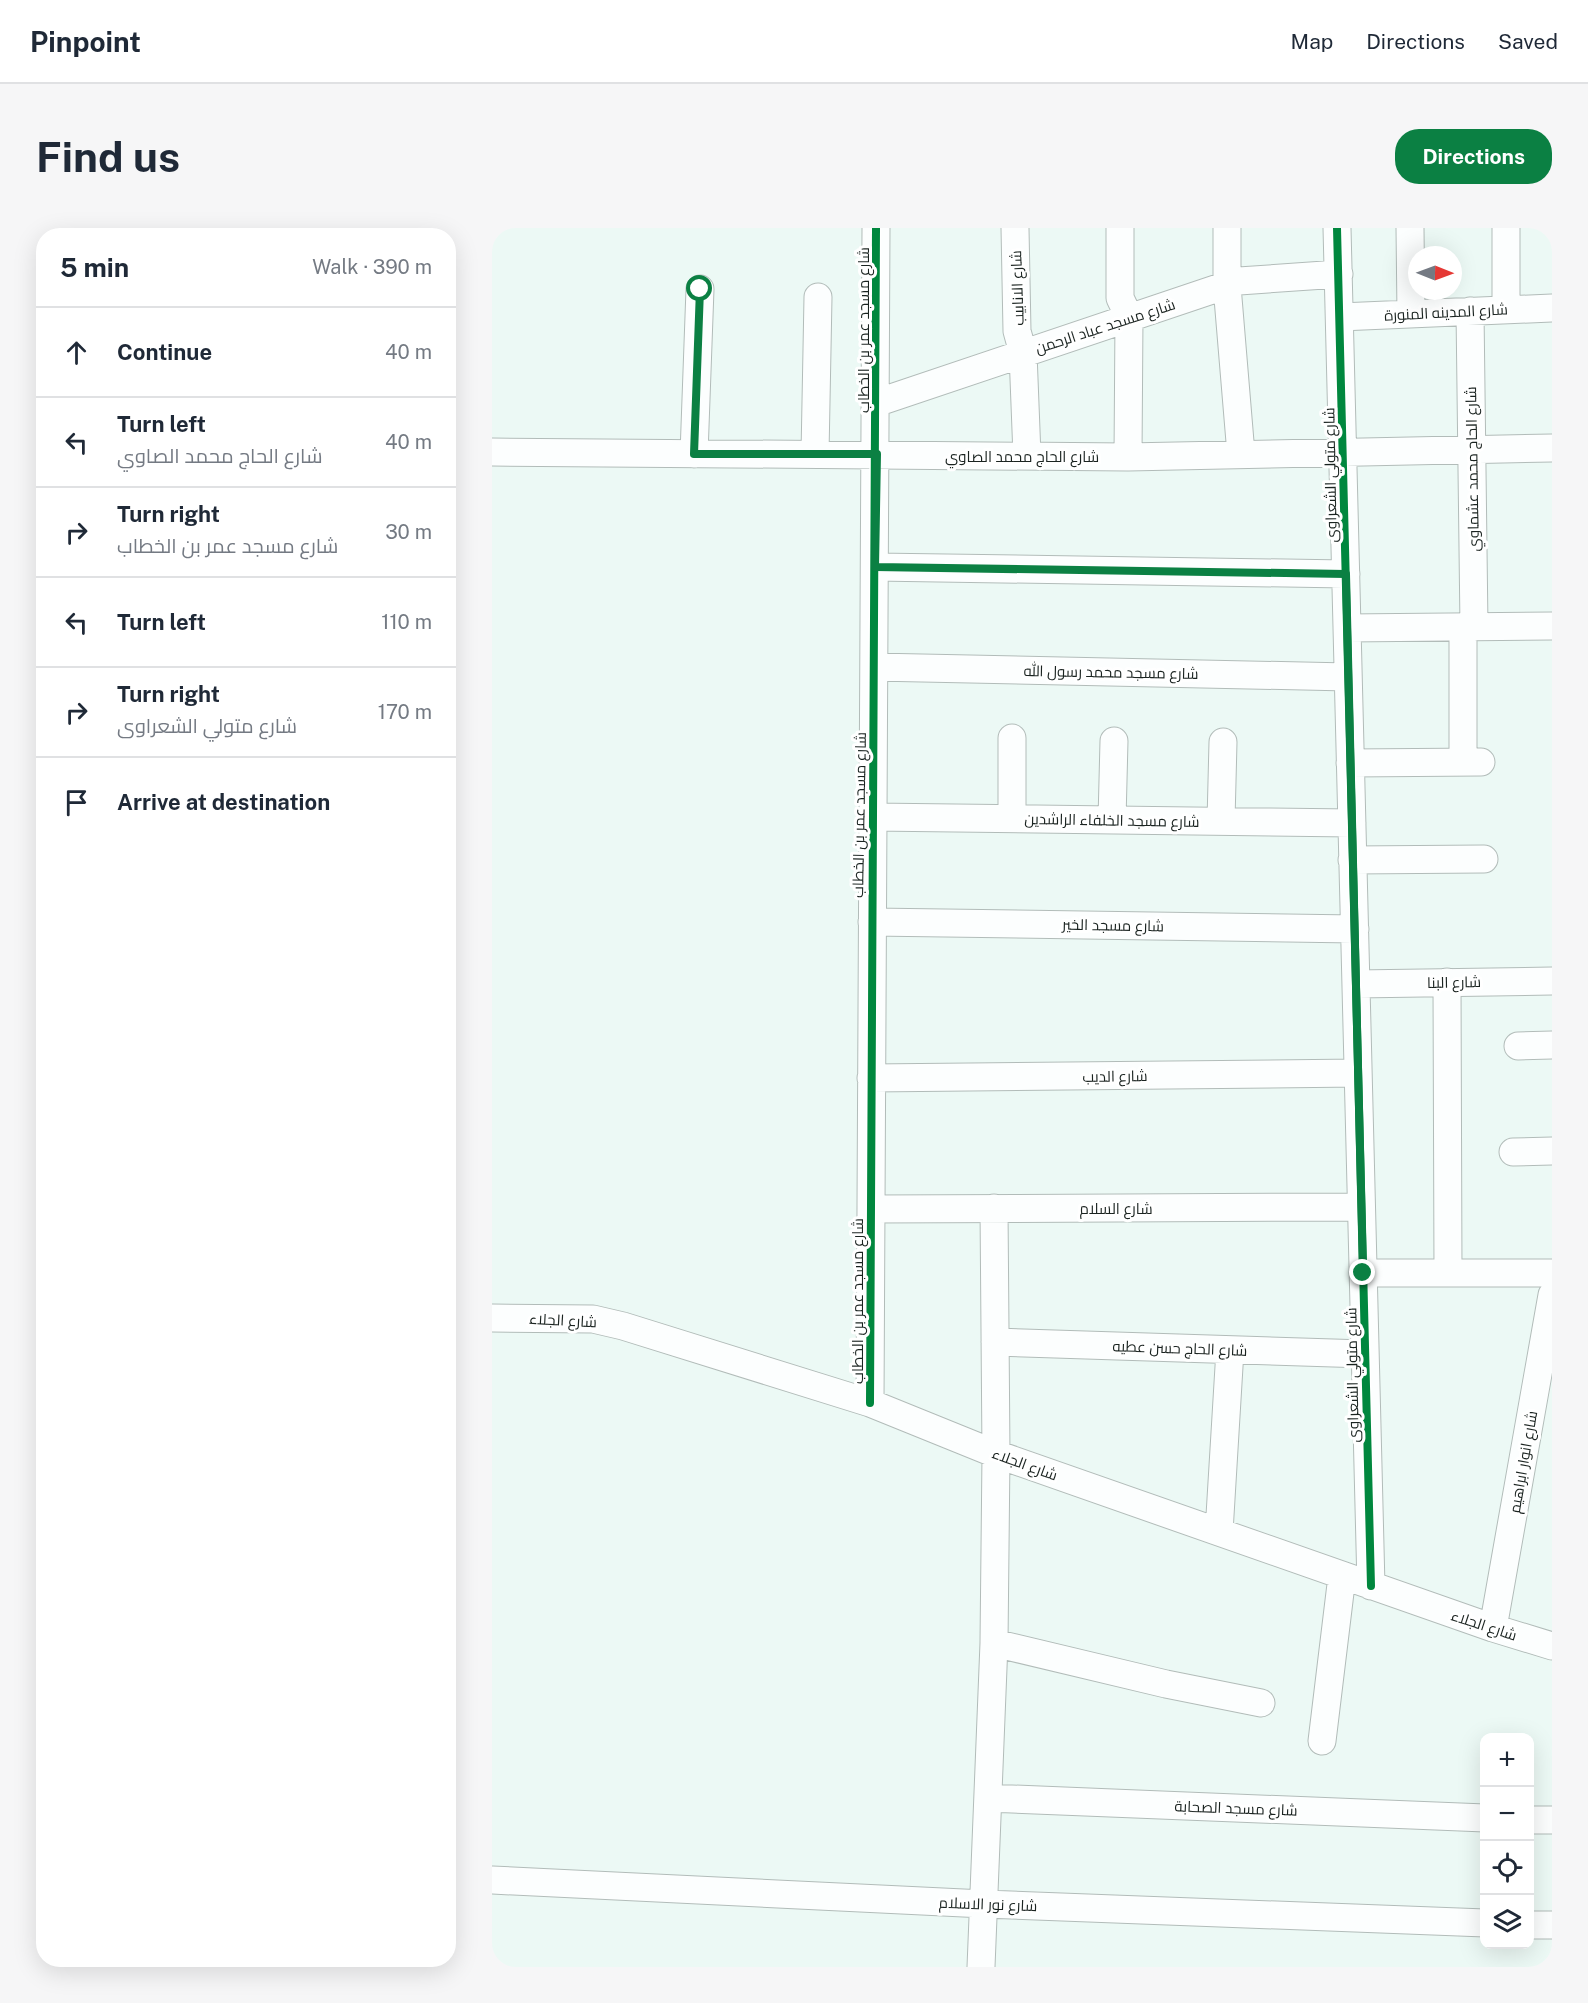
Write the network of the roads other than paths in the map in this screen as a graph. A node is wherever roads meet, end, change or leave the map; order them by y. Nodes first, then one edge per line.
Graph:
1 (876, 228) edge
2 (1015, 228) edge
3 (1120, 228) edge
4 (1227, 228) edge
5 (1338, 228) edge
6 (1410, 228) edge
7 (1506, 228) edge
8 (1339, 274) junction
9 (1227, 286) junction
10 (700, 289) dead end
11 (818, 297) dead end
12 (1552, 308) edge
13 (1506, 309) junction
14 (1470, 310) junction
15 (1411, 314) junction
16 (1129, 317) junction
17 (1340, 317) junction
18 (1023, 353) junction
19 (876, 404) junction
20 (1552, 448) edge
21 (1472, 449) junction
22 (1343, 452) junction
23 (492, 453) edge
24 (694, 454) junction
25 (815, 454) junction
26 (877, 454) junction
27 (1241, 454) junction
28 (1027, 456) junction
29 (1128, 457) junction
30 (875, 567) junction
31 (1346, 574) junction
32 (1552, 626) edge
33 (1469, 627) junction
34 (1347, 628) junction
35 (874, 668) junction
36 (1348, 677) junction
37 (1012, 738) dead end
38 (1114, 741) dead end
39 (1223, 742) dead end
40 (1350, 764) junction
41 (872, 817) junction
42 (1012, 818) junction
43 (1112, 820) junction
44 (1221, 821) junction
45 (1352, 823) junction
46 (1484, 859) dead end
47 (1353, 860) junction
48 (872, 922) junction
49 (1354, 929) junction
50 (1552, 981) edge
51 (1447, 982) junction
52 (1356, 984) junction
53 (1552, 1045) edge
54 (1518, 1046) dead end
55 (1358, 1073) junction
56 (871, 1078) junction
57 (1552, 1151) edge
58 (1514, 1152) dead end
59 (994, 1208) junction
60 (1361, 1208) junction
61 (871, 1209) junction
62 (1363, 1273) junction
63 (1448, 1273) junction
64 (1552, 1273) edge
65 (1552, 1295) edge
66 (492, 1318) edge
67 (995, 1342) junction
68 (1230, 1350) junction
69 (1365, 1354) junction
70 (870, 1403) junction
71 (996, 1454) junction
72 (1219, 1532) junction
73 (1342, 1576) junction
74 (1371, 1586) junction
75 (1493, 1629) junction
76 (994, 1643) junction
77 (1552, 1646) edge
78 (1261, 1703) dead end
79 (1322, 1741) dead end
80 (988, 1798) junction
81 (1480, 1818) edge
82 (1534, 1820) edge
83 (1552, 1820) edge
84 (492, 1880) edge
85 (984, 1904) junction
86 (1480, 1923) edge
87 (1534, 1925) edge
88 (1552, 1925) edge
89 (981, 1967) edge

1 - 19 street, شارع مسجد عمر بن الخطاب
2 - 18 street, شارع الانابيب
3 - 16 street
4 - 9 street
5 - 8 street, شارع متولي الشعراوى
6 - 15 street
7 - 13 street
8 - 9 street, شارع مسجد عباد الرحمن
8 - 17 street, شارع متولي الشعراوى
9 - 16 street, شارع مسجد عباد الرحمن
9 - 27 street
10 - 24 street
11 - 25 street
12 - 13 street, شارع المدينه المنورة
13 - 14 street, شارع المدينه المنورة
14 - 15 street, شارع المدينه المنورة
14 - 21 street, شارع الحاج محمد عشماوي
15 - 17 street, شارع المدينه المنورة
16 - 18 street, شارع مسجد عباد الرحمن
16 - 29 street
17 - 22 street, شارع متولي الشعراوى
18 - 19 street, شارع مسجد عباد الرحمن
18 - 28 street, شارع الانابيب
19 - 26 street, شارع مسجد عمر بن الخطاب
20 - 21 street, شارع الحاج محمد الصاوي
21 - 22 street, شارع الحاج محمد الصاوي
21 - 33 street, شارع الحاج محمد عشماوي
22 - 27 street, شارع الحاج محمد الصاوي
22 - 31 street, شارع متولي الشعراوى
23 - 24 street, شارع الحاج محمد الصاوي
24 - 25 street, شارع الحاج محمد الصاوي
25 - 26 street, شارع الحاج محمد الصاوي
26 - 28 street, شارع الحاج محمد الصاوي
26 - 30 street, شارع مسجد عمر بن الخطاب
27 - 29 street, شارع الحاج محمد الصاوي
28 - 29 street, شارع الحاج محمد الصاوي
30 - 31 street
30 - 35 street, شارع مسجد عمر بن الخطاب
31 - 34 street, شارع متولي الشعراوى
32 - 33 street
33 - 34 street
33 - 40 street, شارع الحاج محمد عشماوي
34 - 36 street, شارع متولي الشعراوى
35 - 36 street, شارع مسجد محمد رسول الله
35 - 41 street, شارع مسجد عمر بن الخطاب
36 - 40 street, شارع متولي الشعراوى
37 - 42 street
38 - 43 street
39 - 44 street
40 - 45 street, شارع متولي الشعراوى
41 - 42 street, شارع مسجد الخلفاء الراشدين
41 - 48 street, شارع مسجد عمر بن الخطاب
42 - 43 street, شارع مسجد الخلفاء الراشدين
43 - 44 street, شارع مسجد الخلفاء الراشدين
44 - 45 street, شارع مسجد الخلفاء الراشدين
45 - 47 street, شارع متولي الشعراوى
46 - 47 street
47 - 49 street, شارع متولي الشعراوى
48 - 49 street, شارع مسجد الخير
48 - 56 street, شارع مسجد عمر بن الخطاب
49 - 52 street, شارع متولي الشعراوى
50 - 51 street, شارع البنا
51 - 52 street, شارع البنا
51 - 63 street
52 - 55 street, شارع متولي الشعراوى
53 - 54 street
55 - 56 street, شارع الديب
55 - 60 street, شارع متولي الشعراوى
56 - 61 street, شارع مسجد عمر بن الخطاب
57 - 58 street
59 - 60 street, شارع السلام
59 - 61 street, شارع السلام
59 - 67 street
60 - 62 street, شارع متولي الشعراوى
61 - 70 street, شارع مسجد عمر بن الخطاب
62 - 63 street
62 - 69 street, شارع متولي الشعراوى
63 - 64 street
65 - 75 street, شارع انوار ابراهيم
66 - 70 street, شارع الجلاء
67 - 68 street, شارع الحاج حسن عطيه
67 - 71 street
68 - 69 street, شارع الحاج حسن عطيه
68 - 72 street
69 - 74 street, شارع متولي الشعراوى
70 - 71 street, شارع الجلاء
71 - 72 street, شارع الجلاء
71 - 76 street
72 - 73 street, شارع الجلاء
73 - 74 street, شارع الجلاء
73 - 79 street
74 - 75 street, شارع الجلاء
75 - 77 street, شارع الجلاء
76 - 78 street
76 - 80 street
80 - 81 street, شارع مسجد الصحابة
80 - 85 street
82 - 83 street
84 - 85 street, شارع نور الاسلام
85 - 86 street, شارع نور الاسلام
85 - 89 street
87 - 88 street

